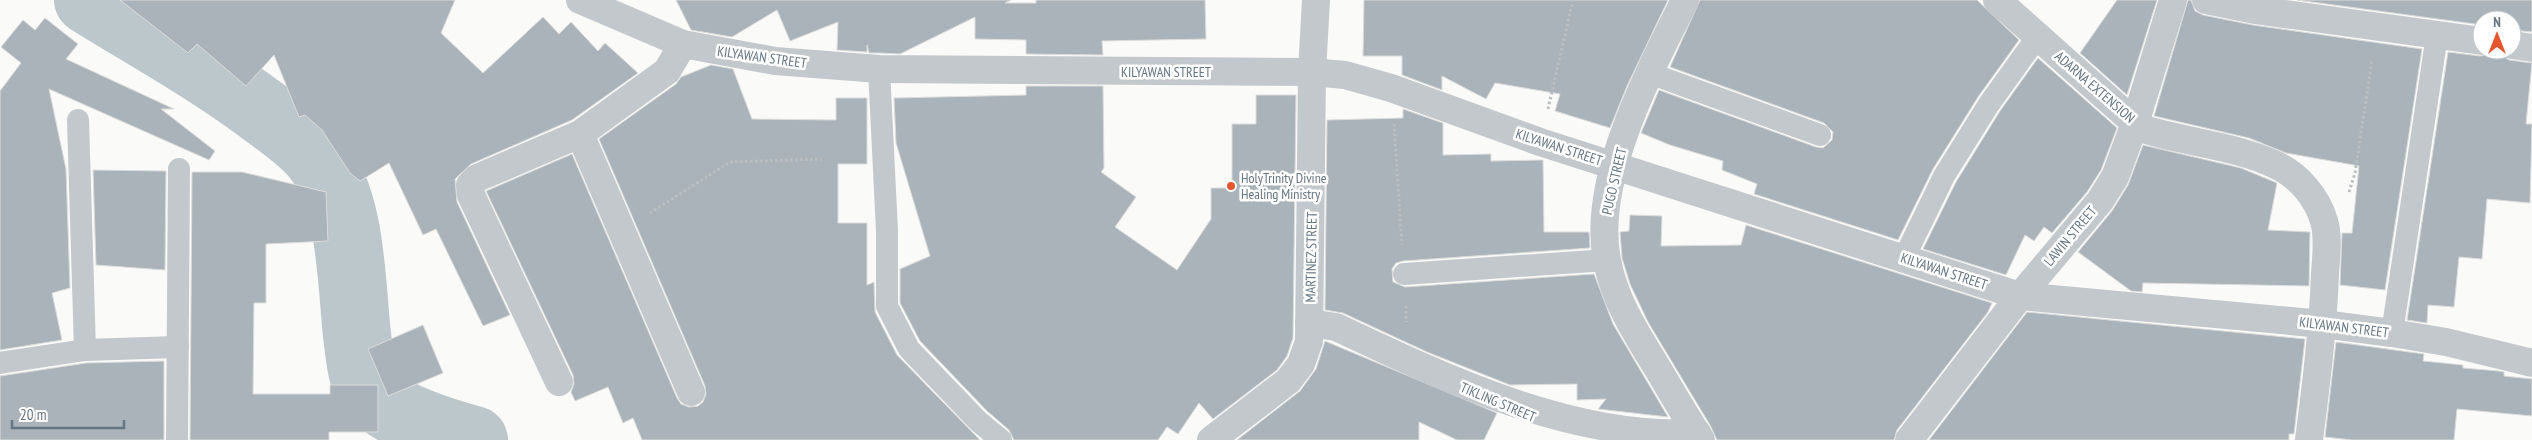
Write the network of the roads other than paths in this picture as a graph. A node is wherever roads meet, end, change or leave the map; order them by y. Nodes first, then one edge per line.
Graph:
1 (580, 0) edge
2 (1316, 0) edge
3 (1685, 0) edge
4 (2173, 0) edge
5 (2206, 0) edge
6 (2008, 4) edge
7 (2437, 35) junction
8 (2038, 36) junction
9 (2472, 40) edge
10 (683, 44) junction
11 (880, 69) junction
12 (1312, 72) junction
13 (1649, 72) junction
14 (78, 120) dead end
15 (2135, 123) junction
16 (580, 134) junction
17 (1820, 136) dead end
18 (1614, 165) junction
19 (179, 169) dead end
20 (1904, 258) junction
21 (1606, 260) junction
22 (1404, 274) road end
23 (2020, 296) junction
24 (1309, 323) junction
25 (2323, 324) junction
26 (2392, 333) junction
27 (178, 347) junction
28 (85, 350) junction
29 (0, 363) edge
30 (2532, 363) edge
31 (559, 382) dead end
32 (691, 392) dead end
33 (1699, 437) edge
34 (177, 440) edge
35 (1001, 440) edge
36 (1211, 440) edge
37 (1909, 440) edge
38 (2309, 440) edge

1 - 10 street, KILYAWAN STREET
2 - 12 street, MARTINEZ STREET
3 - 13 street, PUGO STREET
4 - 15 street, LAWIN STREET
5 - 7 street
6 - 8 street, ADARNA EXTENSION
7 - 9 street
7 - 26 lane
8 - 15 street, ADARNA EXTENSION
8 - 20 lane
10 - 11 street, KILYAWAN STREET
10 - 16 street
11 - 12 street, KILYAWAN STREET
11 - 35 lane
12 - 18 street, KILYAWAN STREET
12 - 24 street, MARTINEZ STREET
13 - 17 lane
13 - 18 street, PUGO STREET
14 - 28 lane
15 - 23 street, LAWIN STREET
15 - 25 street, ADARNA EXTENSION
16 - 31 street
16 - 32 street
18 - 20 street, KILYAWAN STREET
18 - 21 street, PUGO STREET
19 - 27 lane
20 - 23 street, KILYAWAN STREET
21 - 22 lane
21 - 33 street, PUGO STREET
23 - 25 street, KILYAWAN STREET
23 - 37 street, LAWIN STREET
24 - 33 street, TIKLING STREET
24 - 36 street, MARTINEZ STREET
25 - 26 street, KILYAWAN STREET
25 - 38 street
26 - 30 street, KILYAWAN STREET
27 - 28 lane
27 - 34 lane
28 - 29 lane

